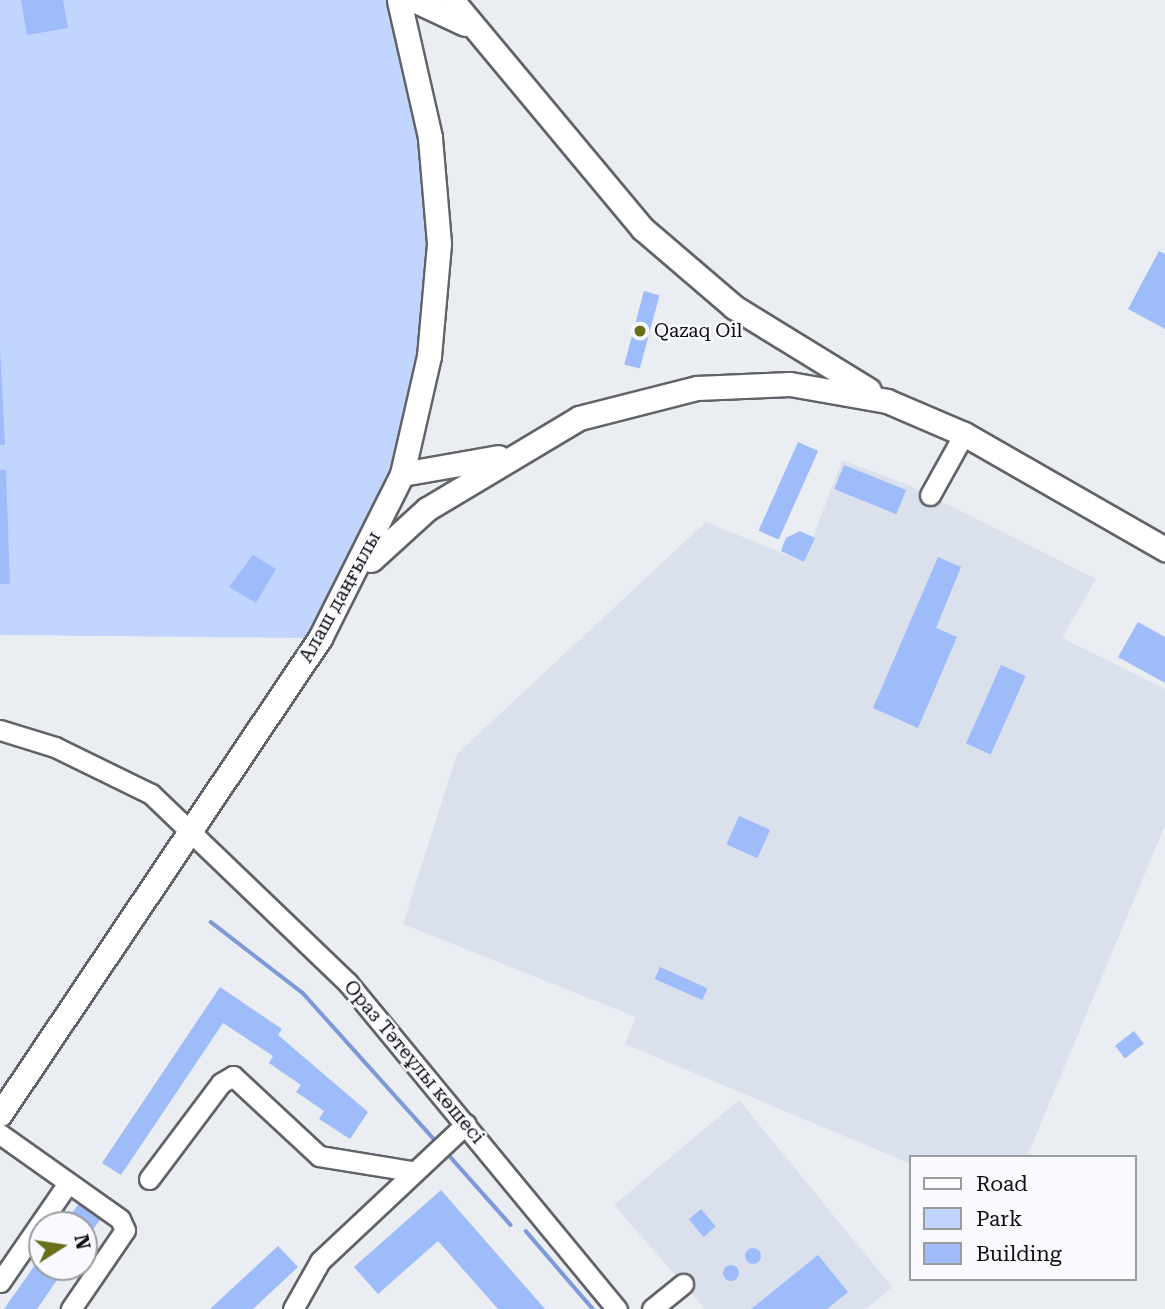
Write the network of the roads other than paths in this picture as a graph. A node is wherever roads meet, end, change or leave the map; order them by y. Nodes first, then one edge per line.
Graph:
1 (399, 0) edge
2 (414, 0) edge
3 (452, 0) edge
4 (473, 29) junction
5 (887, 401) junction
6 (964, 434) junction
7 (509, 455) junction
8 (402, 474) junction
9 (930, 495) dead end
10 (1165, 549) edge
11 (356, 576) junction
12 (0, 730) edge
13 (190, 835) junction
14 (0, 1114) edge
15 (466, 1124) junction
16 (0, 1134) edge
17 (412, 1171) junction
18 (149, 1179) dead end
19 (68, 1183) junction
20 (0, 1282) edge
21 (683, 1284) dead end
22 (71, 1309) edge
23 (293, 1309) edge
24 (617, 1309) edge
25 (652, 1309) edge

1 - 8 main road, Алаш даңғылы
2 - 4 main road
3 - 4 main road
4 - 5 main road
5 - 6 main road
5 - 7 main road
6 - 9 street
6 - 10 main road
7 - 8 main road
7 - 11 main road
8 - 11 main road, Алаш даңғылы
11 - 13 main road, Алаш даңғылы
12 - 13 street, Ораз Тәтеұлы көшесі
13 - 14 main road, Алаш даңғылы
13 - 15 street, Ораз Тәтеұлы көшесі
15 - 17 street
15 - 24 street, Ораз Тәтеұлы көшесі
16 - 19 street
17 - 18 street
17 - 23 street
19 - 20 street
19 - 22 street
21 - 25 street

